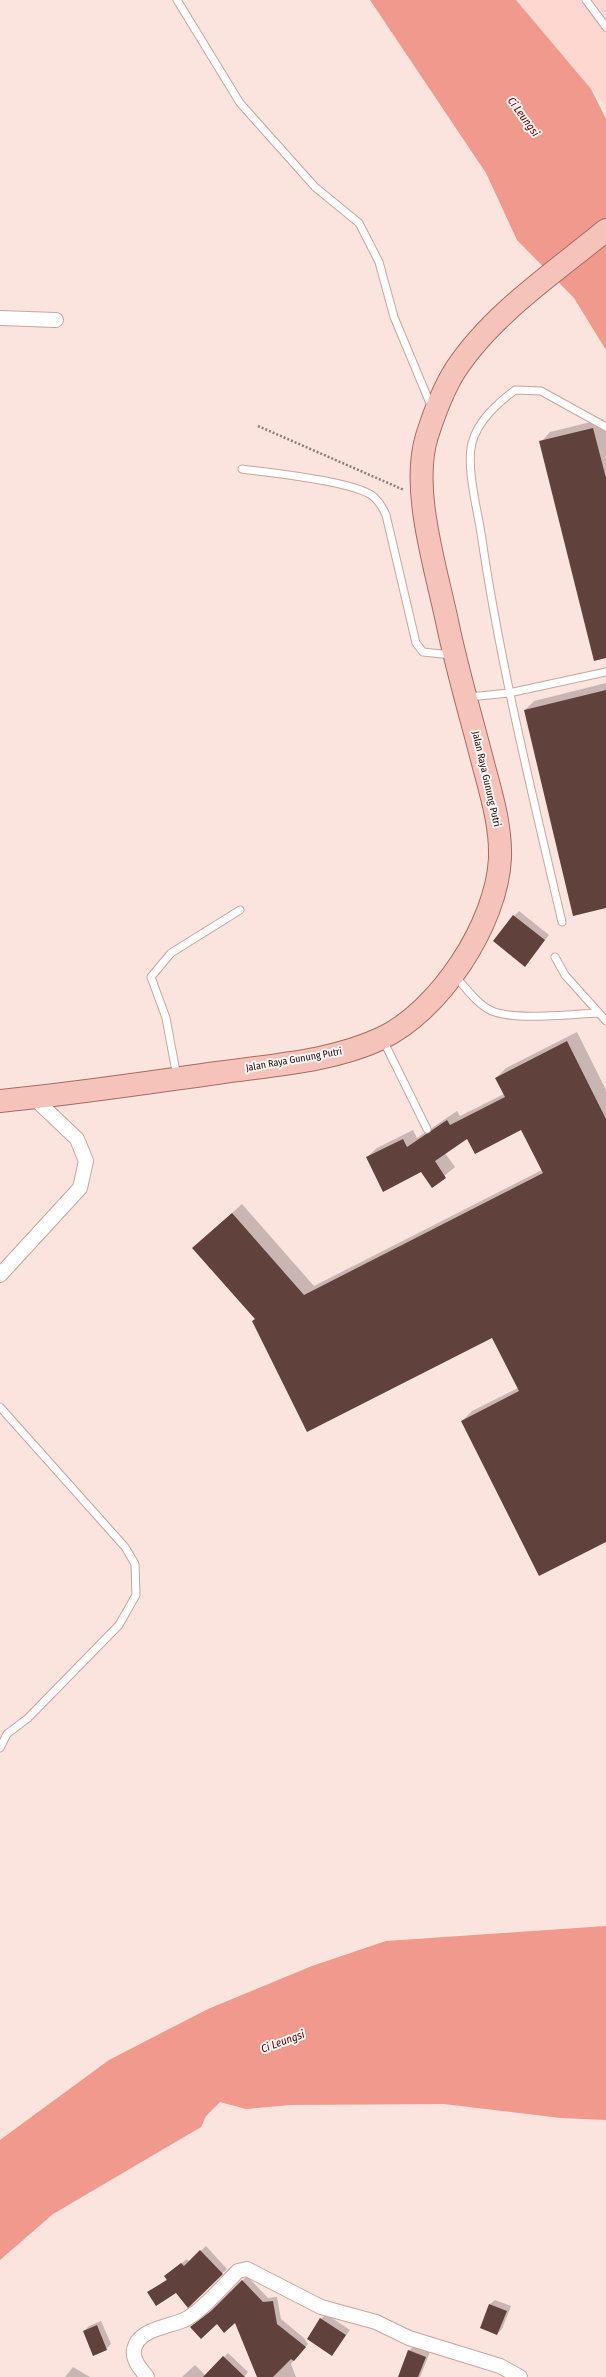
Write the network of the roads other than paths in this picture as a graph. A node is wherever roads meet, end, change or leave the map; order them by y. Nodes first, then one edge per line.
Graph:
1 (177, 0) edge
2 (586, 0) edge
3 (606, 27) edge
4 (606, 230) edge
5 (0, 318) edge
6 (56, 320) dead end
7 (434, 413) junction
8 (606, 427) edge
9 (242, 469) dead end
10 (454, 655) junction
11 (606, 672) edge
12 (509, 693) junction
13 (466, 698) junction
14 (240, 910) dead end
15 (562, 922) dead end
16 (555, 957) dead end
17 (453, 974) junction
18 (599, 1013) junction
19 (606, 1021) edge
20 (382, 1038) junction
21 (178, 1078) junction
22 (34, 1098) junction
23 (1, 1100) edge
24 (427, 1129) dead end
25 (0, 1275) edge
26 (0, 1406) edge
27 (4, 1734) edge
28 (0, 1748) edge
29 (147, 2377) edge
30 (520, 2377) edge

1 - 7 lane
2 - 3 lane
4 - 7 main road, Jalan Raya Gunung Putri
5 - 6 street
7 - 10 main road, Jalan Raya Gunung Putri
8 - 12 lane
9 - 10 lane
10 - 13 main road, Jalan Raya Gunung Putri
11 - 12 lane
12 - 13 lane
12 - 15 lane
13 - 17 main road, Jalan Raya Gunung Putri
14 - 21 lane
16 - 18 lane
17 - 18 lane
17 - 20 main road, Jalan Raya Gunung Putri
18 - 19 lane
20 - 21 main road, Jalan Raya Gunung Putri
20 - 24 lane
21 - 22 main road, Jalan Raya Gunung Putri
22 - 23 main road, Jalan Raya Gunung Putri
22 - 25 street
26 - 27 lane
27 - 28 lane
29 - 30 street

